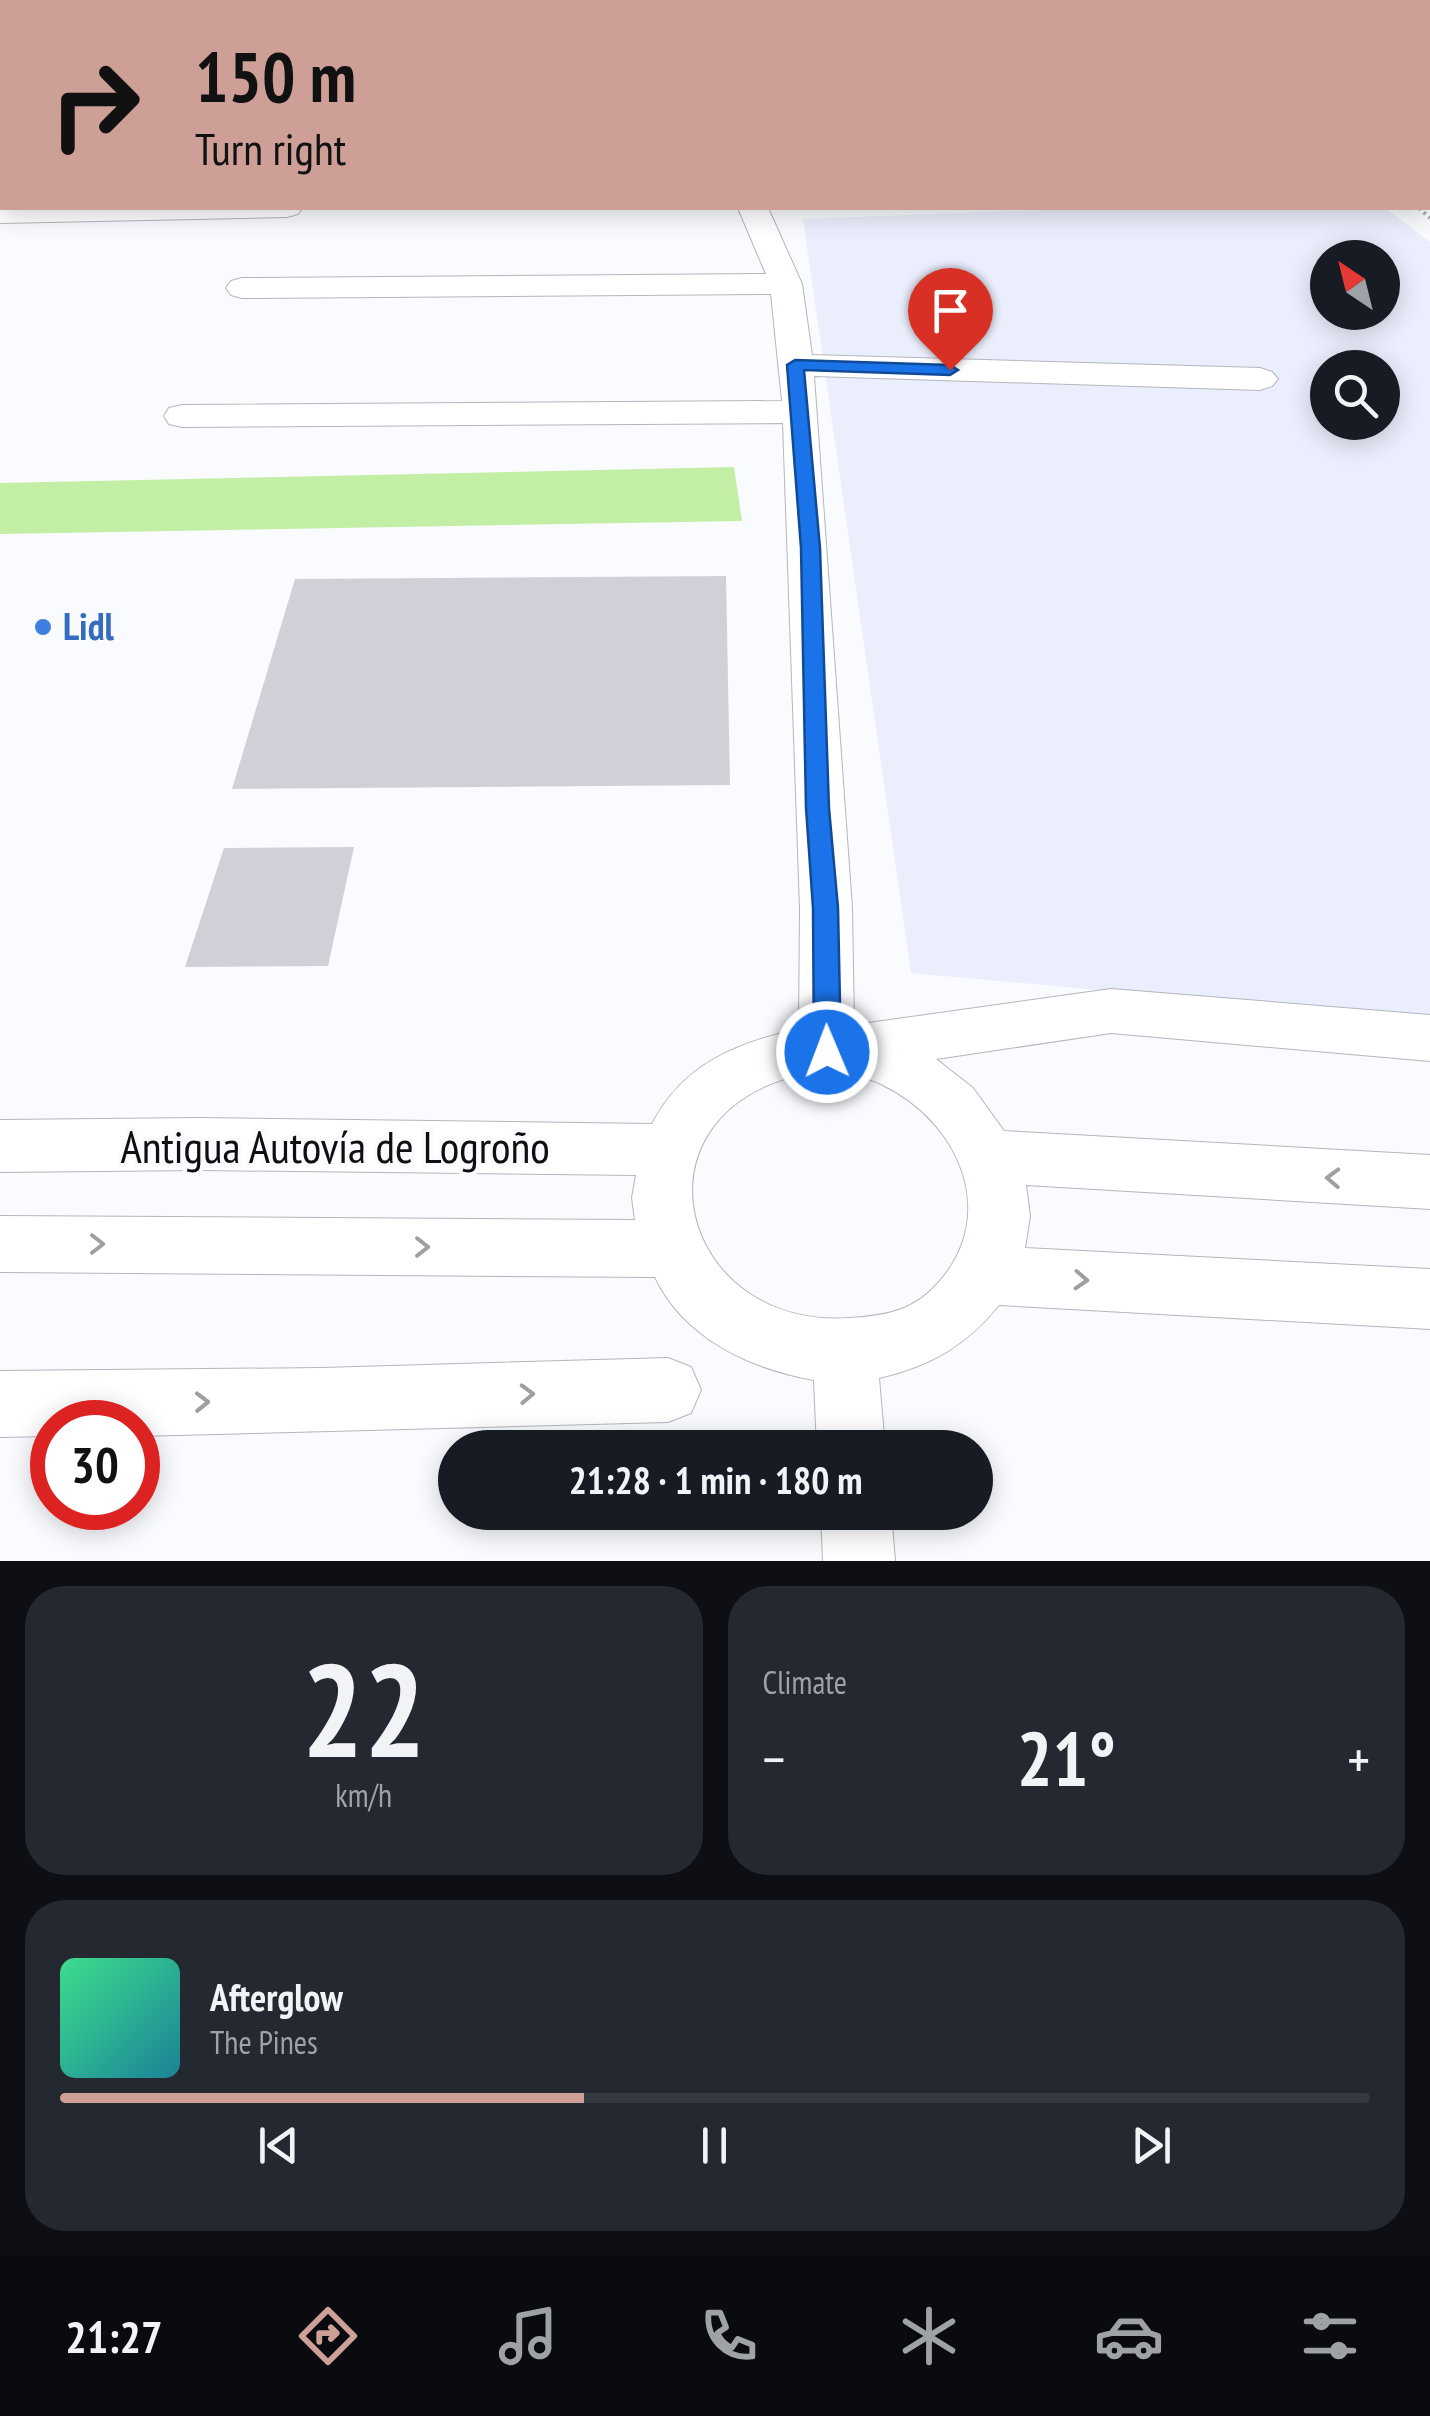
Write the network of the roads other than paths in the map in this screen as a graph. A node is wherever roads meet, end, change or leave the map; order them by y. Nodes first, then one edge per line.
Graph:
1 (81, 210) edge
2 (754, 210) edge
3 (0, 214) edge
4 (786, 284) junction
5 (242, 288) dead end
6 (795, 365) junction
7 (1260, 379) dead end
8 (801, 412) junction
9 (182, 416) dead end
10 (1430, 1038) edge
11 (827, 1052) junction
12 (0, 1146) edge
13 (670, 1150) junction
14 (988, 1156) junction
15 (1430, 1182) edge
16 (0, 1244) edge
17 (671, 1249) junction
18 (984, 1275) junction
19 (1430, 1299) edge
20 (845, 1354) junction
21 (668, 1390) dead end
22 (0, 1404) edge
23 (851, 1430) edge
24 (857, 1530) edge
25 (859, 1561) edge

1 - 3 street
2 - 4 street
4 - 5 street
4 - 6 street
6 - 7 street
6 - 8 street
8 - 9 street
8 - 11 street
10 - 11 street
11 - 13 street
11 - 14 street
12 - 13 street, Antigua Autovía de Logroño
13 - 17 street
15 -> 14 street
14 - 18 street
16 -> 17 street
17 - 20 street
18 -> 19 street
18 - 20 street
20 - 23 street
22 -> 21 street
24 - 25 street

